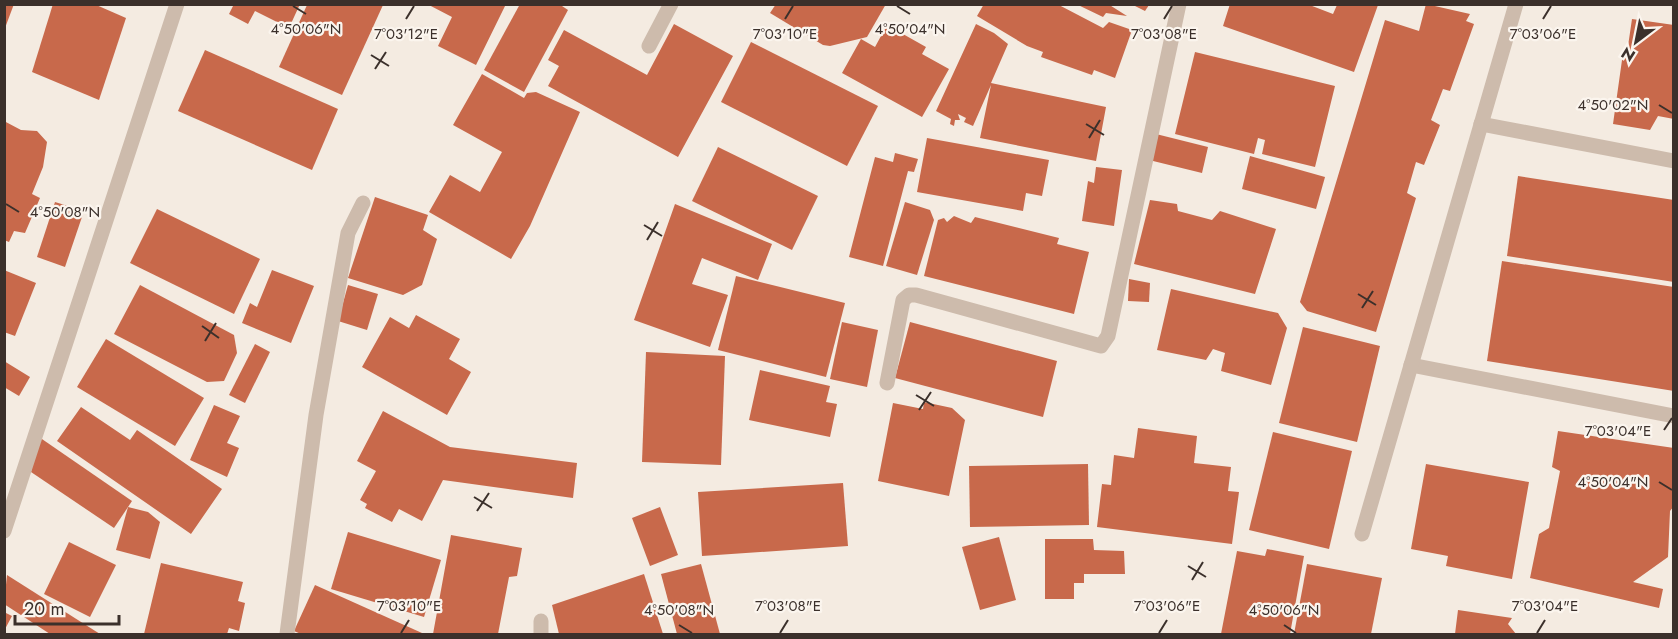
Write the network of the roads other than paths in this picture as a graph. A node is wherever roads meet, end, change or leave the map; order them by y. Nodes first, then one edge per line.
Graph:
1 (177, 4) edge
2 (671, 4) edge
3 (1179, 4) edge
4 (1516, 4) edge
5 (649, 46) dead end
6 (1481, 124) junction
7 (1674, 161) edge
8 (363, 203) dead end
9 (1411, 365) junction
10 (887, 383) dead end
11 (1674, 416) edge
12 (4, 531) edge
13 (1362, 534) dead end
14 (287, 634) edge

1 - 12 street
2 - 5 street
3 - 10 street
4 - 6 street
6 - 7 street
6 - 9 street
8 - 14 street
9 - 11 street
9 - 13 street

